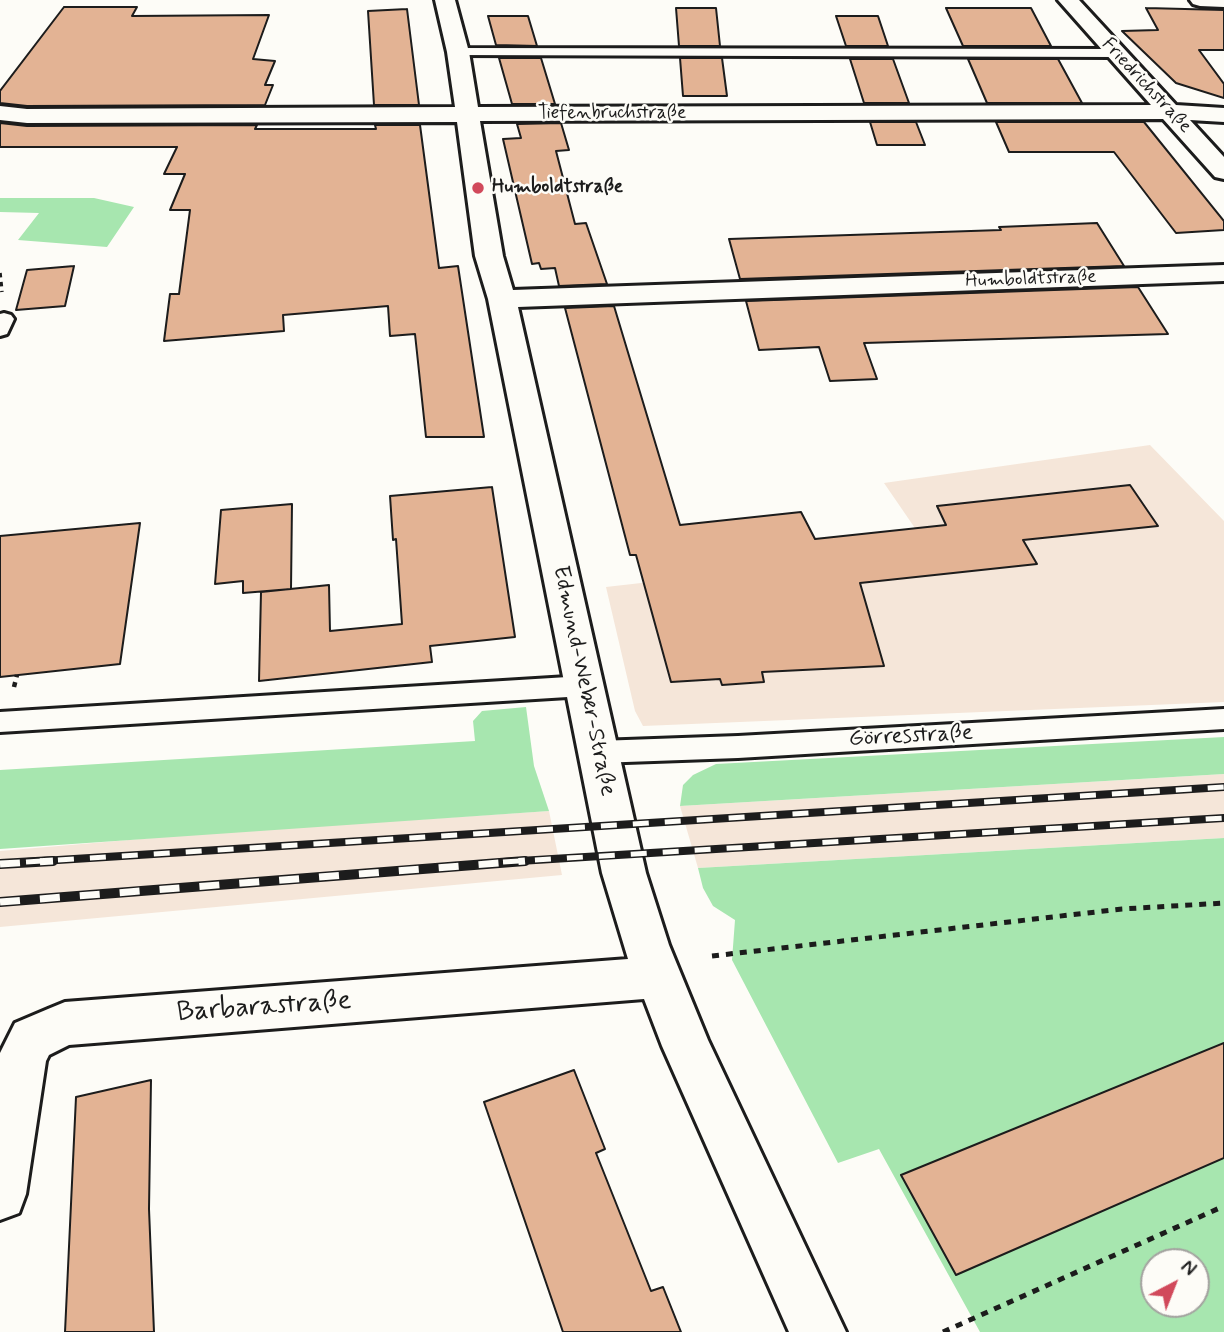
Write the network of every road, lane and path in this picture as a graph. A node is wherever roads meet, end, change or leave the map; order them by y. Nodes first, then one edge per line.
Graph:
1 (445, 0) edge
2 (1068, 0) edge
3 (1200, 0) edge
4 (1224, 1) edge
5 (458, 51) junction
6 (1115, 53) junction
7 (1171, 112) junction
8 (0, 113) edge
9 (466, 114) junction
10 (1224, 115) edge
11 (1224, 172) edge
12 (1224, 273) edge
13 (502, 299) junction
14 (584, 686) junction
15 (1224, 719) edge
16 (0, 722) edge
17 (598, 752) junction
18 (1224, 903) edge
19 (712, 956) dead end
20 (659, 977) junction
21 (0, 1194) edge
22 (1224, 1206) edge
23 (818, 1332) edge
24 (943, 1332) edge

1 - 5 street, Edmund-Weber-Straße
2 - 6 street, Friedrichstraße
3 - 4 street
5 - 6 lane
5 - 9 street, Edmund-Weber-Straße
6 - 7 street, Friedrichstraße
7 - 9 street, Tiefenbruchstraße
7 - 10 street, Tiefenbruchstraße
7 - 11 street, Friedrichstraße
8 - 9 street, Tiefenbruchstraße
9 - 13 street, Edmund-Weber-Straße
12 - 13 street, Humboldtstraße
13 - 14 street, Edmund-Weber-Straße
14 - 16 lane
14 - 17 street, Edmund-Weber-Straße
15 - 17 lane, Görresstraße
17 - 20 street, Edmund-Weber-Straße
18 - 19 path
20 - 21 street, Barbarastraße
20 - 23 street, Edmund-Weber-Straße
22 - 24 path

